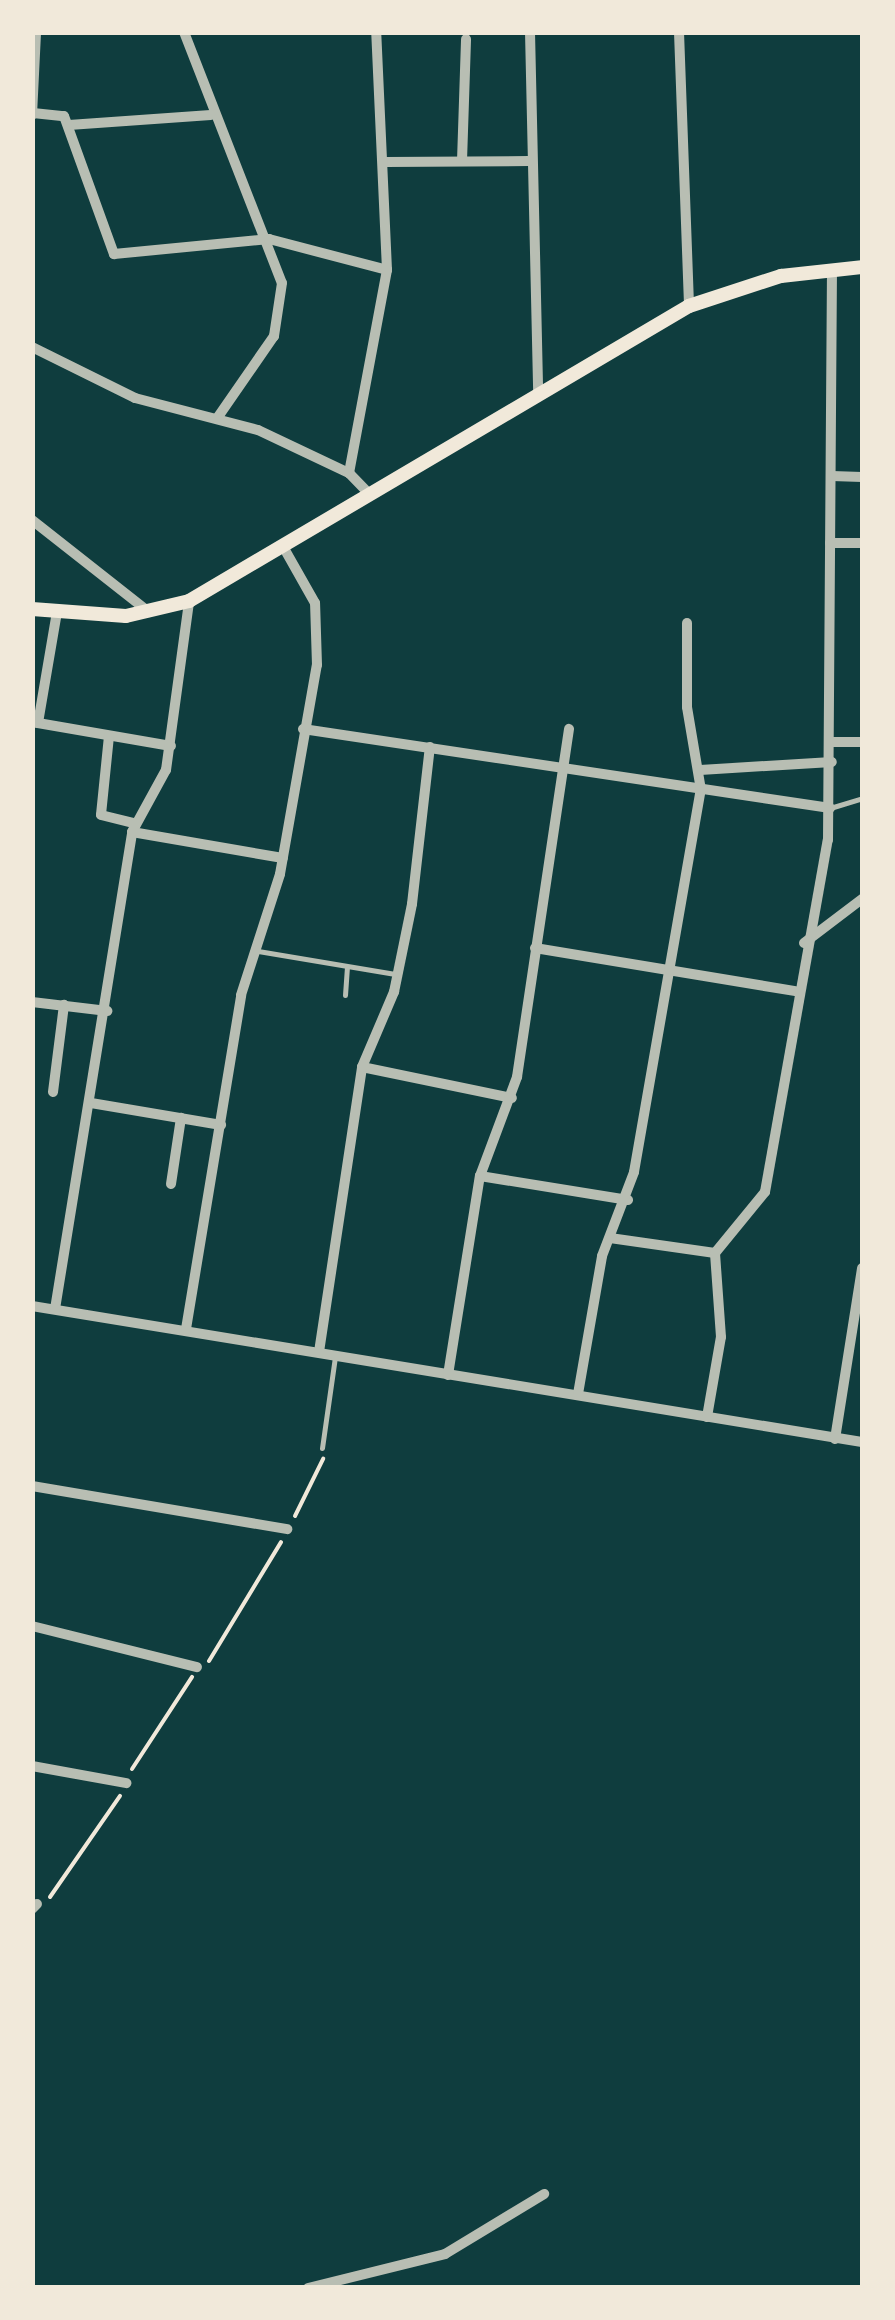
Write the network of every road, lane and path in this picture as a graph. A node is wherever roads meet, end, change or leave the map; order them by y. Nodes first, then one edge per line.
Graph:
1 (36, 32) edge
2 (184, 32) edge
3 (376, 32) edge
4 (530, 32) edge
5 (678, 32) edge
6 (466, 39) dead end
7 (33, 114) edge
8 (211, 115) junction
9 (69, 125) junction
10 (528, 160) junction
11 (462, 161) junction
12 (386, 162) junction
13 (269, 239) junction
14 (862, 267) edge
15 (832, 269) junction
16 (387, 270) junction
17 (689, 306) junction
18 (32, 347) edge
19 (538, 392) junction
20 (218, 417) junction
21 (348, 473) junction
22 (832, 476) junction
23 (862, 477) edge
24 (370, 495) junction
25 (32, 520) edge
26 (830, 543) junction
27 (862, 543) edge
28 (285, 550) junction
29 (189, 600) junction
30 (32, 609) edge
31 (57, 612) junction
32 (150, 613) junction
33 (687, 623) dead end
34 (35, 723) edge
35 (303, 728) junction
36 (568, 729) dead end
37 (109, 736) junction
38 (832, 742) junction
39 (862, 742) edge
40 (171, 746) junction
41 (430, 747) junction
42 (832, 762) junction
43 (562, 768) junction
44 (700, 770) junction
45 (701, 790) junction
46 (862, 798) edge
47 (830, 808) junction
48 (134, 828) junction
49 (283, 858) junction
50 (862, 899) edge
51 (804, 943) junction
52 (535, 948) junction
53 (252, 950) junction
54 (348, 967) junction
55 (666, 971) junction
56 (398, 975) junction
57 (795, 991) junction
58 (345, 995) dead end
59 (32, 1002) edge
60 (64, 1005) junction
61 (106, 1011) junction
62 (362, 1067) junction
63 (54, 1092) dead end
64 (512, 1098) junction
65 (92, 1103) junction
66 (181, 1118) junction
67 (220, 1125) junction
68 (480, 1176) junction
69 (171, 1184) dead end
70 (628, 1200) junction
71 (610, 1238) junction
72 (715, 1254) junction
73 (862, 1268) edge
74 (32, 1306) edge
75 (55, 1309) junction
76 (186, 1329) junction
77 (319, 1352) junction
78 (336, 1356) junction
79 (448, 1375) junction
80 (578, 1394) junction
81 (707, 1417) junction
82 (835, 1439) junction
83 (862, 1442) edge
84 (322, 1448) joint
85 (32, 1486) edge
86 (287, 1530) junction
87 (32, 1626) edge
88 (197, 1667) junction
89 (32, 1766) edge
90 (126, 1782) junction
91 (34, 1906) edge
92 (544, 2194) dead end
93 (308, 2288) edge

1 - 7 street
2 - 8 street
3 - 12 street
4 - 10 street
5 - 17 street
6 - 11 street
7 - 9 street
8 - 9 street
8 - 13 street
9 - 13 street
10 - 11 street
10 - 19 street
11 - 12 street
12 - 16 street
13 - 16 street
13 - 20 street
14 - 15 main road
15 - 17 main road
15 - 22 street
16 - 21 street
17 - 19 main road
18 - 20 street
19 - 24 main road
20 - 21 street
21 - 24 street
22 - 23 street
22 - 26 street
24 - 28 main road
25 - 32 street
26 - 27 street
26 - 38 street
28 - 29 main road
28 - 35 street
29 - 32 main road
29 - 40 street
30 - 31 main road
31 - 32 main road
31 - 34 street
33 - 44 street
34 - 37 street
35 - 41 street
35 - 49 street
36 - 43 street
37 - 40 street
37 - 48 street
38 - 39 street
38 - 42 street
40 - 48 street
41 - 43 street
41 - 56 street
42 - 44 street
42 - 47 street
43 - 45 street
43 - 52 street
44 - 45 street
45 - 47 street
45 - 55 street
46 - 47 lane
47 - 51 street
48 - 49 street
48 - 61 street
49 - 53 street
50 - 51 street
51 - 57 street
52 - 55 street
52 - 64 street
53 - 54 lane
53 - 67 street
54 - 56 lane
54 - 58 lane
55 - 57 street
55 - 70 street
56 - 62 street
57 - 72 street
59 - 60 street
60 - 61 street
60 - 63 street
61 - 65 street
62 - 64 street
62 - 77 street
64 - 68 street
65 - 66 street
65 - 75 street
66 - 67 street
66 - 69 street
67 - 76 street
68 - 70 street
68 - 79 street
70 - 71 street
71 - 72 street
71 - 80 street
72 - 81 street
73 - 82 street
74 - 75 street
75 - 76 street
76 - 77 street
77 - 78 street
78 - 79 street
78 - 84 lane
79 - 80 street
80 - 81 street
81 - 82 street
82 - 83 street
84 - 86 path
85 - 86 street
86 - 88 path
87 - 88 street
88 - 90 path
89 - 90 street
90 - 91 path
92 - 93 street

